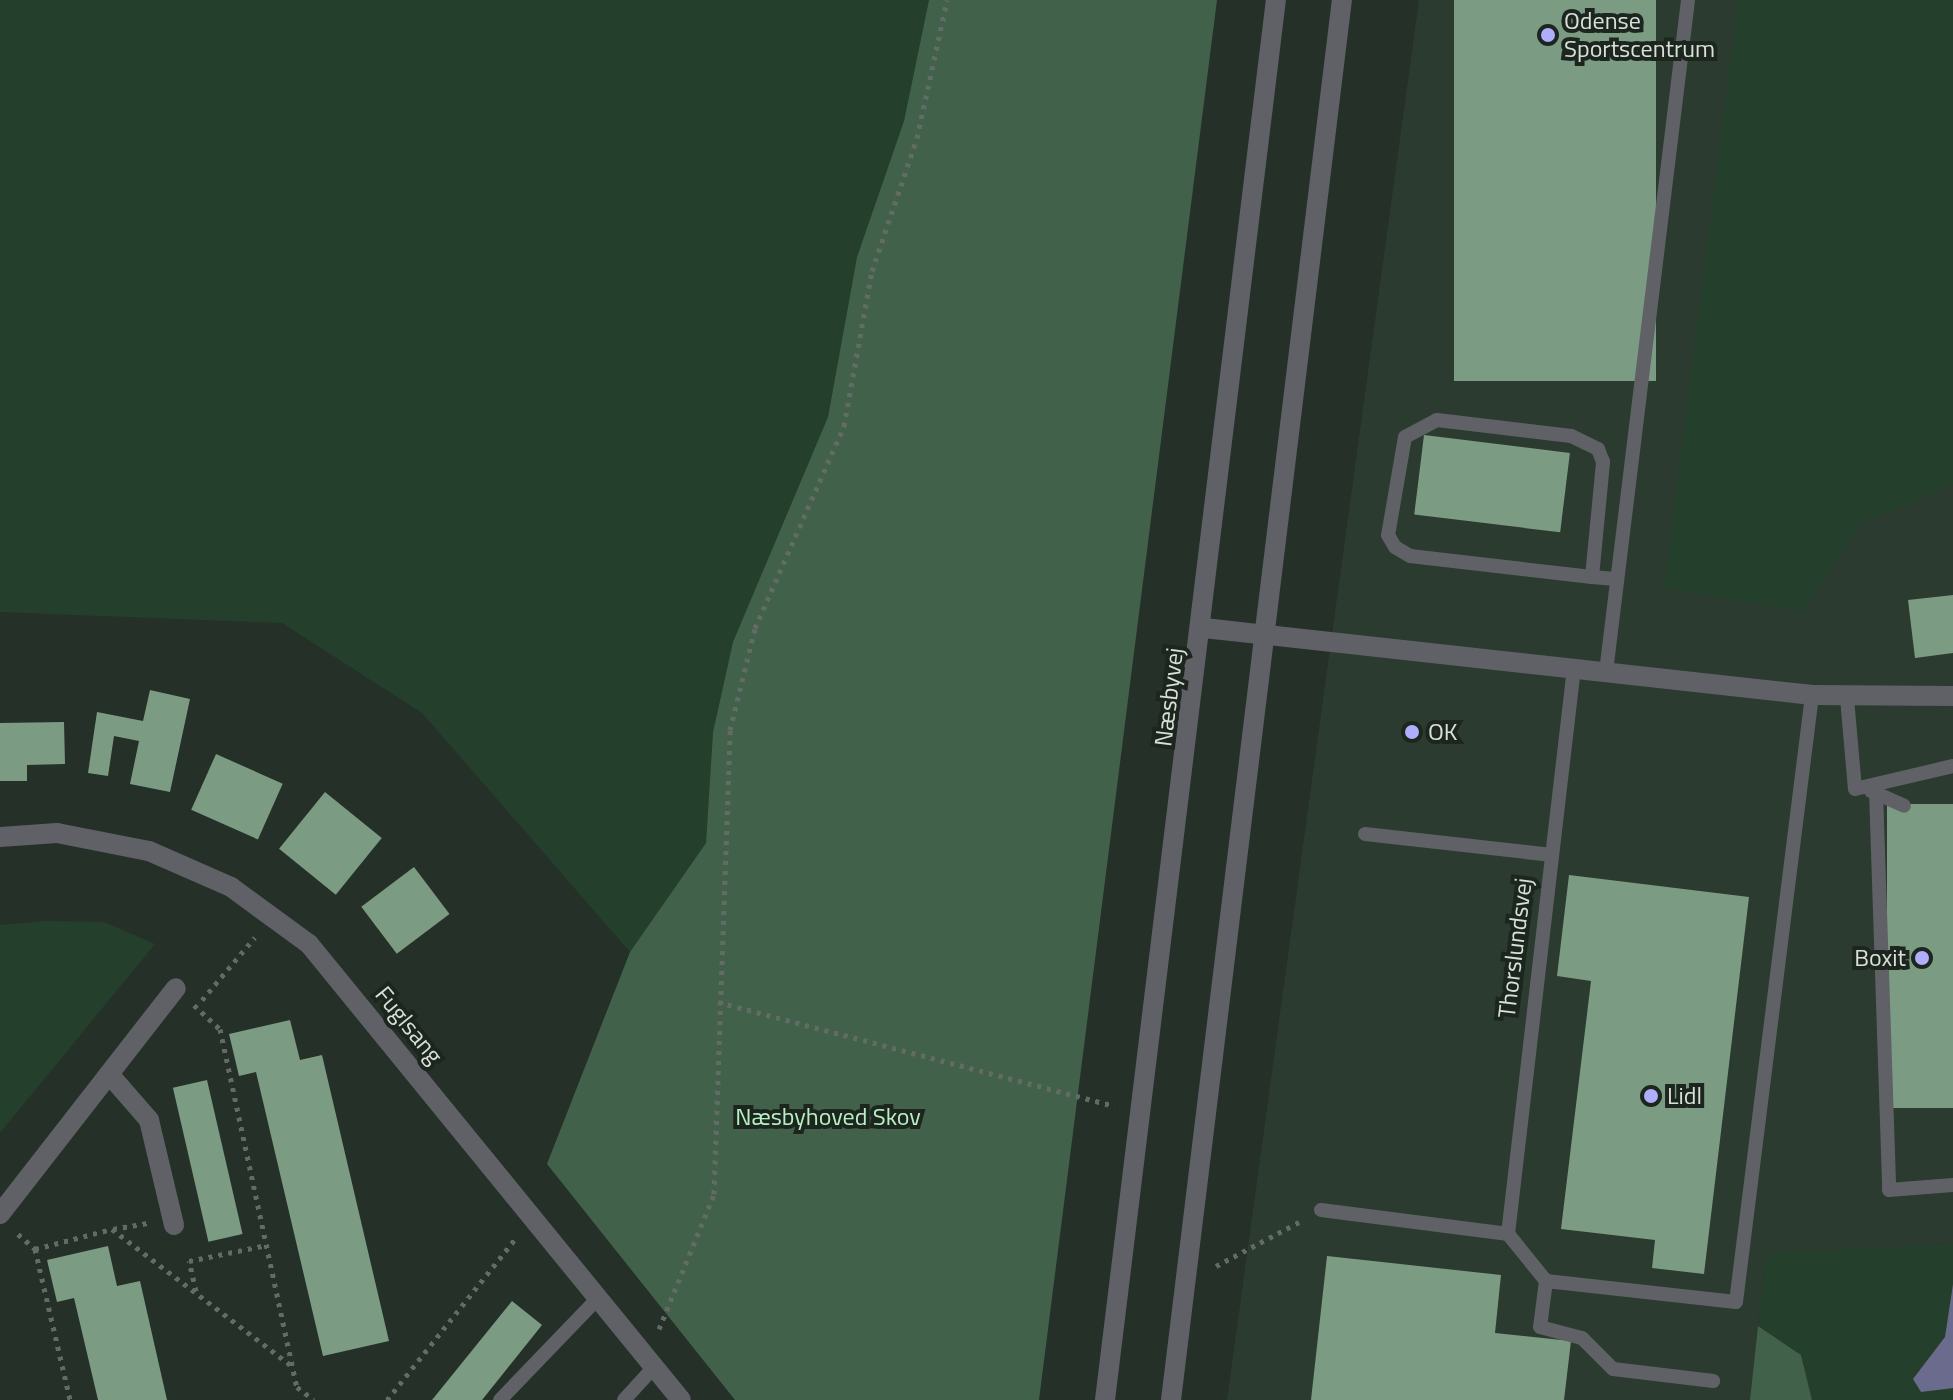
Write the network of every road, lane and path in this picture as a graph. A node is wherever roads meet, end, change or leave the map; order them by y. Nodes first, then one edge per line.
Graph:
1 (947, 0) edge
2 (1276, 0) edge
3 (1342, 0) edge
4 (1688, 0) edge
5 (1592, 577) junction
6 (1615, 579) junction
7 (1204, 628) junction
8 (1266, 635) junction
9 (1574, 668) junction
10 (1606, 672) junction
11 (1812, 695) junction
12 (1953, 696) edge
13 (1847, 698) junction
14 (1953, 766) edge
15 (1855, 789) junction
16 (1876, 791) junction
17 (1904, 806) dead end
18 (1365, 834) dead end
19 (0, 837) edge
20 (1552, 855) junction
21 (272, 917) junction
22 (176, 988) joint
23 (718, 1002) junction
24 (196, 1007) junction
25 (109, 1074) junction
26 (1144, 1109) junction
27 (1953, 1185) edge
28 (1321, 1210) joint
29 (533, 1218) junction
30 (6, 1221) edge
31 (174, 1225) dead end
32 (1508, 1234) junction
33 (267, 1245) junction
34 (35, 1249) junction
35 (1546, 1281) junction
36 (1185, 1283) junction
37 (197, 1294) junction
38 (598, 1298) junction
39 (648, 1360) junction
40 (293, 1366) junction
41 (1713, 1381) dead end
42 (70, 1400) edge
43 (314, 1400) edge
44 (387, 1400) edge
45 (500, 1400) edge
46 (624, 1400) edge
47 (681, 1400) edge
48 (1105, 1400) edge
49 (1171, 1400) edge

1 - 23 path
2 - 7 street, Næsbyvej
3 - 8 street
4 - 6 lane
5 - 5 lane
5 - 6 lane
6 - 10 lane
7 - 8 street
7 - 26 street, Næsbyvej
8 - 9 street
8 - 36 street
9 - 10 street
9 - 20 lane, Thorslundsvej
10 - 11 street
11 - 13 street
11 - 35 lane
12 - 13 street
13 - 15 lane
14 - 15 lane
15 - 16 lane
16 - 17 lane
16 - 27 lane
18 - 20 lane
19 - 21 street, Fuglsang
20 - 32 lane, Thorslundsvej
21 - 24 path
21 - 29 street, Fuglsang
22 - 24 path
22 - 25 street
23 - 26 path
23 - 39 path
24 - 33 path
25 - 30 street
25 - 31 street
26 - 48 street, Næsbyvej
28 - 32 lane
28 - 36 path
29 - 38 street, Fuglsang
29 - 44 path
30 - 34 path
32 - 35 lane
33 - 37 path
33 - 40 path
34 - 37 path
34 - 42 path
35 - 41 lane
36 - 49 street
37 - 40 path
38 - 39 street, Fuglsang
38 - 45 lane
39 - 46 lane
39 - 47 street, Fuglsang
40 - 43 path

